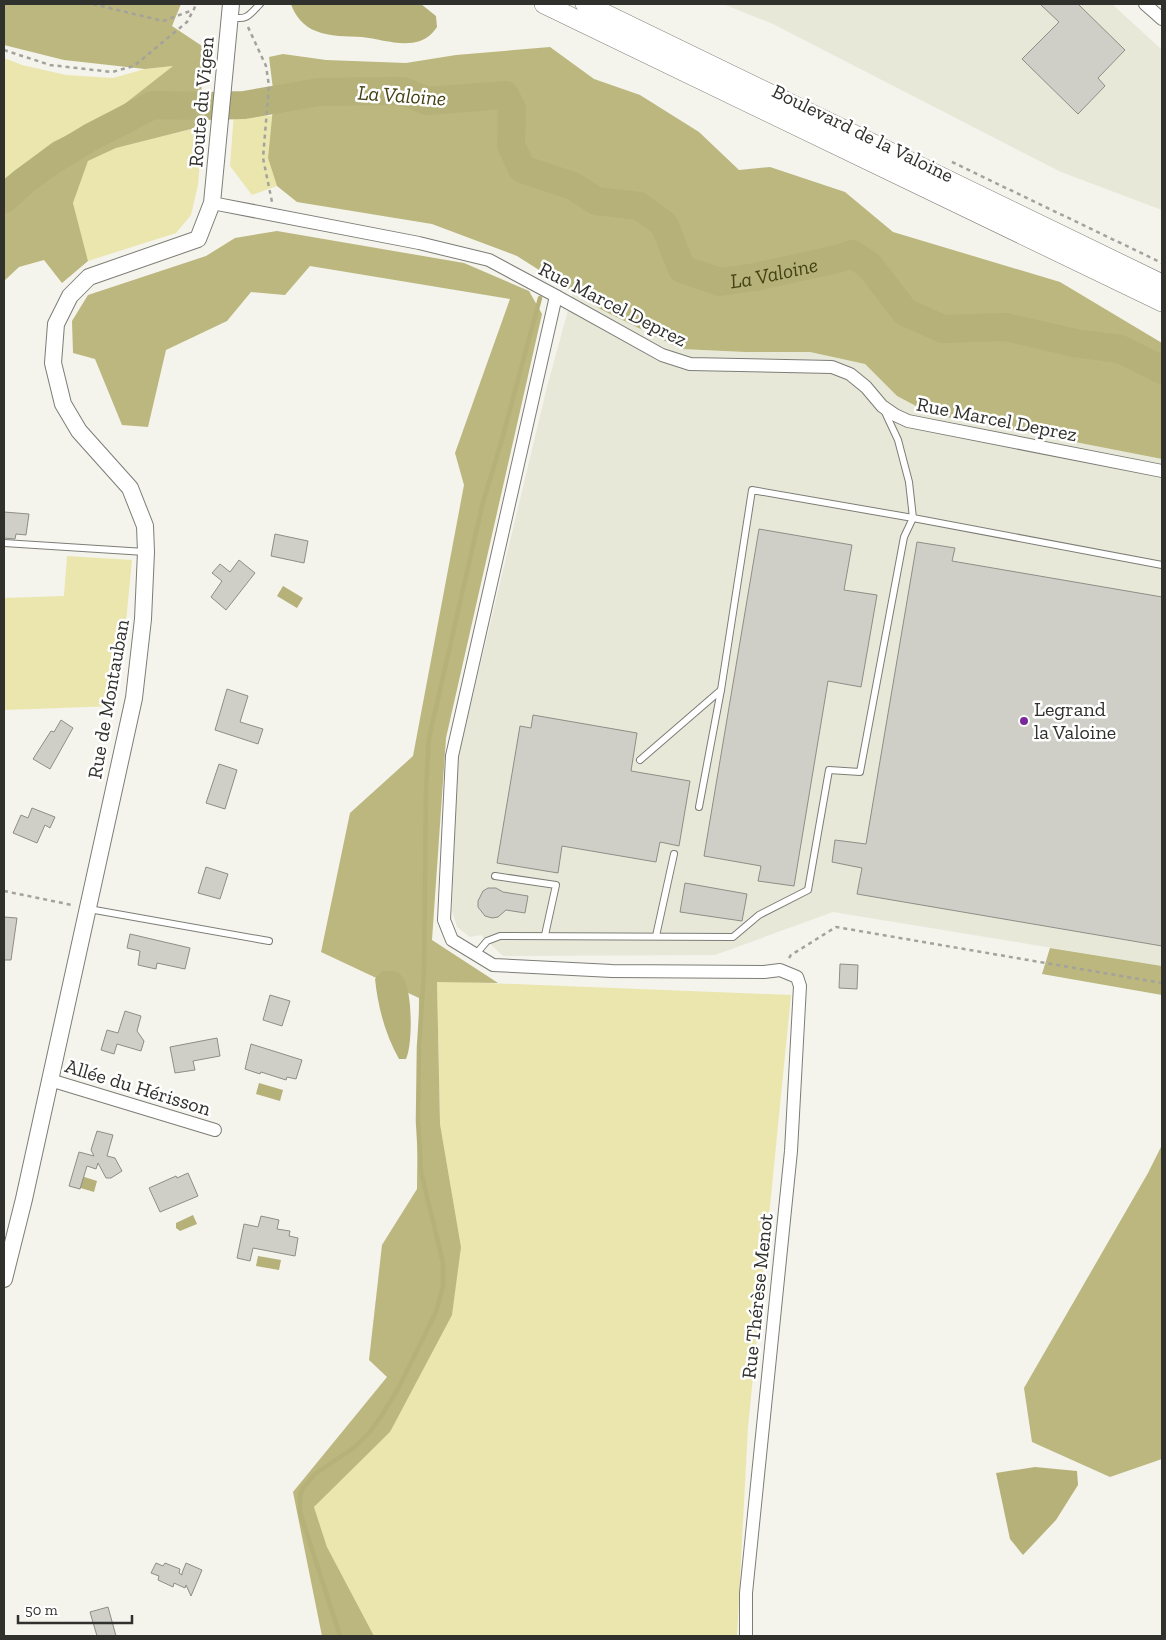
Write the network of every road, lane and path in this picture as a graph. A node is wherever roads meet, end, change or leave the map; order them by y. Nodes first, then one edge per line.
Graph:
1 (93, 4) edge
2 (196, 4) edge
3 (260, 4) edge
4 (544, 4) edge
5 (585, 4) edge
6 (1145, 4) edge
7 (194, 9) junction
8 (231, 10) edge
9 (247, 16) junction
10 (1162, 19) edge
11 (4, 50) edge
12 (212, 203) junction
13 (277, 217) junction
14 (1162, 284) edge
15 (556, 296) junction
16 (1162, 302) edge
17 (882, 406) junction
18 (1162, 471) edge
19 (913, 518) junction
20 (4, 543) edge
21 (146, 552) junction
22 (1162, 565) edge
23 (721, 690) junction
24 (640, 760) dead end
25 (699, 807) dead end
26 (674, 854) dead end
27 (495, 876) dead end
28 (4, 890) edge
29 (89, 909) junction
30 (545, 935) junction
31 (656, 936) junction
32 (269, 941) dead end
33 (476, 954) junction
34 (780, 970) junction
35 (1162, 984) edge
36 (50, 1080) junction
37 (215, 1130) dead end
38 (4, 1279) edge
39 (746, 1636) edge

1 - 7 path
2 - 7 path
3 - 9 lane
4 - 16 main road, Boulevard de la Valoine
5 - 14 main road, Boulevard de la Valoine
6 - 10 street
7 - 11 path
8 - 9 lane
8 - 12 street, Route du Vigen
9 - 13 path
12 - 13 street, Rue Marcel Deprez
12 - 21 street, Rue de Montauban
13 - 15 street, Rue Marcel Deprez
15 - 17 street, Rue Marcel Deprez
15 - 33 street
17 - 18 street, Rue Marcel Deprez
17 - 19 lane
19 - 22 lane
19 - 23 lane
19 - 31 lane
20 - 21 lane
21 - 29 street, Rue de Montauban
23 - 24 lane
23 - 25 lane
26 - 31 lane
27 - 30 lane
28 - 29 path
29 - 32 lane
29 - 36 street, Rue de Montauban
30 - 31 lane
30 - 33 lane
33 - 34 street
34 - 35 path
34 - 39 street, Rue Thérèse Menot
36 - 37 street, Allée du Hérisson
36 - 38 street, Rue de Montauban

